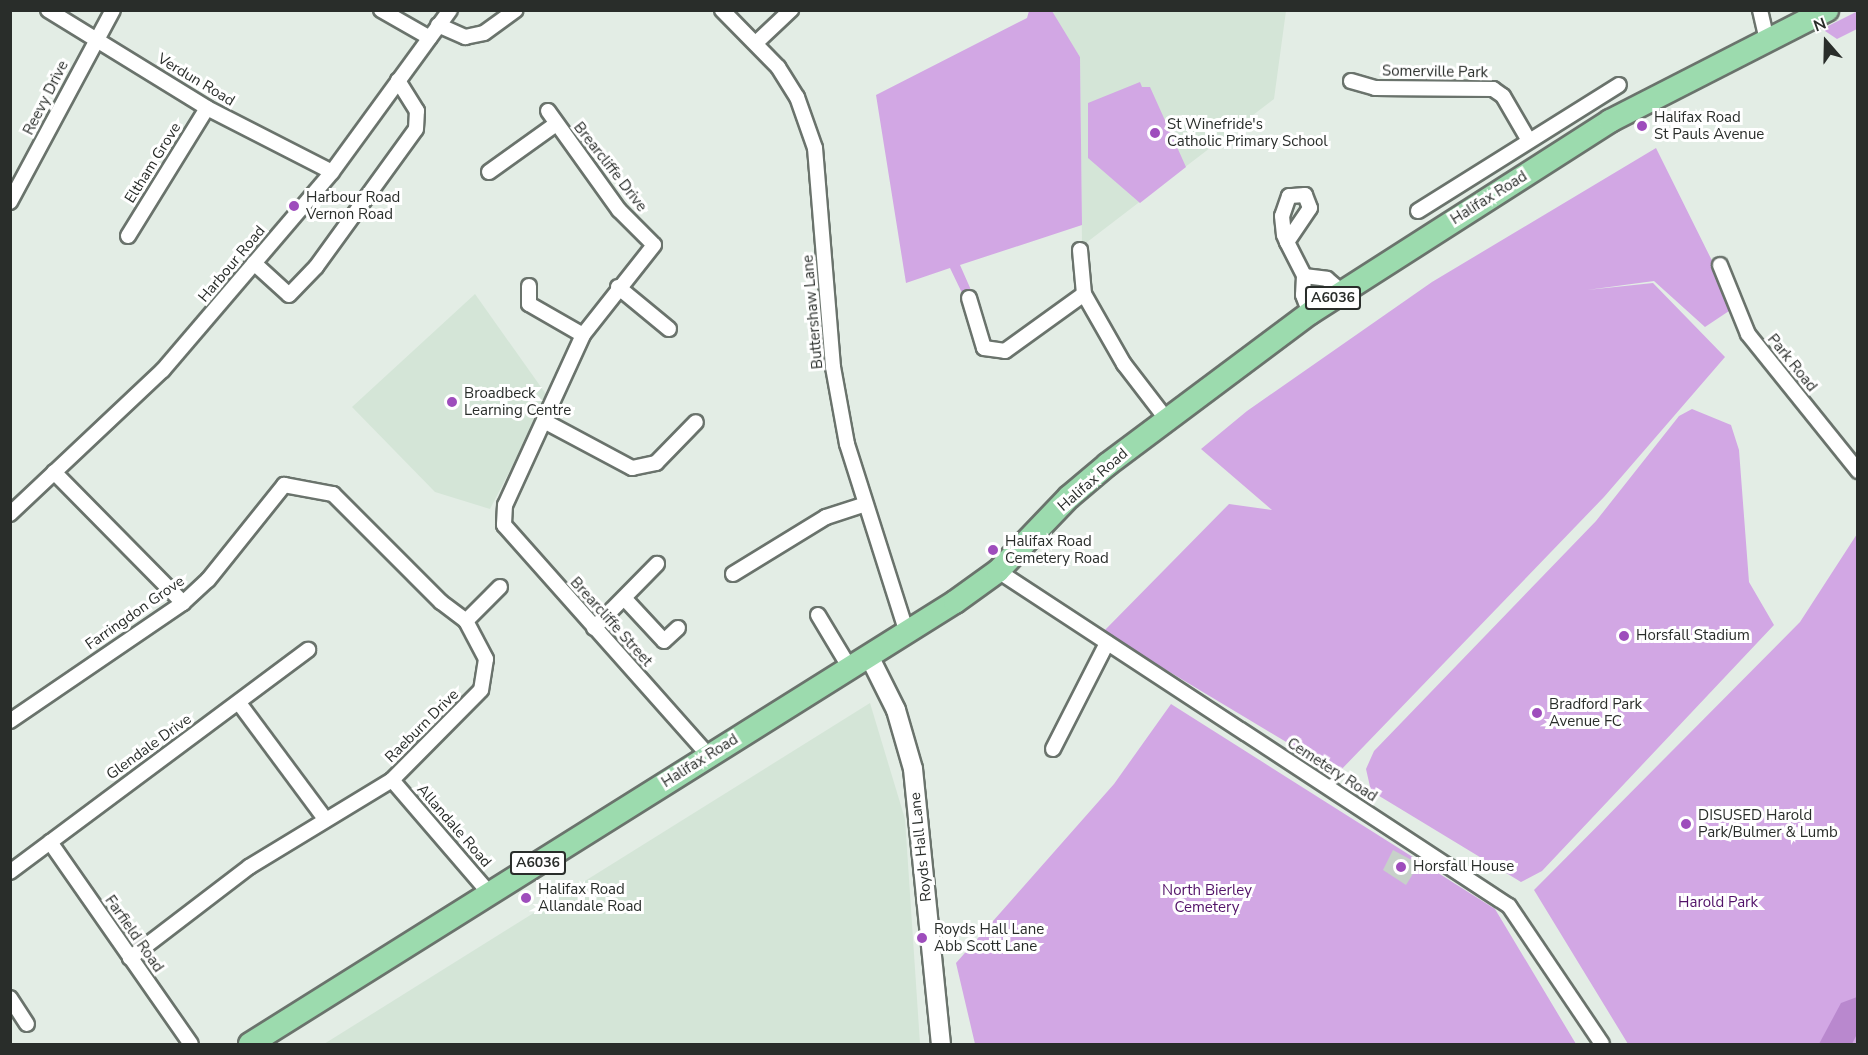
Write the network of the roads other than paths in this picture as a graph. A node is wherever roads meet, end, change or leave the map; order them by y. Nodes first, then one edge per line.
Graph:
1 (48, 10) edge
2 (113, 10) edge
3 (381, 10) edge
4 (450, 10) edge
5 (516, 10) edge
6 (722, 10) edge
7 (791, 10) edge
8 (1760, 10) edge
9 (1827, 10) edge
10 (438, 26) junction
11 (95, 38) junction
12 (430, 38) junction
13 (1767, 41) junction
14 (757, 42) junction
15 (398, 81) junction
16 (1351, 81) dead end
17 (1619, 85) dead end
18 (207, 108) junction
19 (548, 111) dead end
20 (556, 124) junction
21 (1528, 139) junction
22 (1488, 165) junction
23 (332, 172) junction
24 (489, 172) dead end
25 (1502, 190) junction
26 (10, 202) edge
27 (1418, 211) dead end
28 (128, 236) dead end
29 (1287, 242) dead end
30 (1080, 250) dead end
31 (254, 263) junction
32 (1720, 265) dead end
33 (1304, 276) junction
34 (529, 286) dead end
35 (618, 287) junction
36 (1342, 292) junction
37 (1084, 294) junction
38 (969, 298) dead end
39 (1310, 313) junction
40 (669, 329) dead end
41 (583, 335) junction
42 (1167, 420) junction
43 (544, 421) junction
44 (696, 422) dead end
45 (1857, 471) edge
46 (54, 472) junction
47 (284, 484) joint
48 (505, 505) joint
49 (864, 505) junction
50 (10, 514) edge
51 (657, 564) dead end
52 (998, 571) junction
53 (733, 574) dead end
54 (500, 586) dead end
55 (625, 599) junction
56 (183, 603) junction
57 (818, 615) dead end
58 (466, 621) junction
59 (594, 628) junction
60 (678, 628) dead end
61 (907, 633) junction
62 (1107, 644) junction
63 (308, 650) dead end
64 (861, 664) junction
65 (239, 703) junction
66 (10, 721) edge
67 (1053, 749) dead end
68 (708, 755) junction
69 (392, 780) junction
70 (325, 819) junction
71 (50, 842) junction
72 (10, 872) edge
73 (490, 894) junction
74 (130, 958) junction
75 (10, 998) edge
76 (27, 1024) dead end
77 (191, 1044) edge
78 (250, 1044) edge
79 (941, 1044) edge
80 (1602, 1044) edge

1 - 11 street, Verdun Road
2 - 11 street, Reevy Drive
3 - 12 street
4 - 10 street, Harbour Road
5 - 10 street
6 - 14 street, Buttershaw Lane
7 - 14 street
8 - 13 street
9 - 13 highway, Halifax Road / A6036
10 - 12 street, Harbour Road
11 - 18 street, Verdun Road
11 - 26 street, Reevy Drive
12 - 15 street, Harbour Road
13 - 25 highway, Halifax Road / A6036
14 - 49 street, Buttershaw Lane
15 - 23 street, Harbour Road
15 - 31 street
16 - 21 street, Somerville Park
17 - 21 street
18 - 23 street, Verdun Road
18 - 28 street, Eltham Grove
19 - 20 street, Brearcliffe Drive
20 - 24 street, Brearcliffe Drive
20 - 35 street, Brearcliffe Drive
21 - 22 street
22 - 25 street
22 - 27 street
23 - 31 street, Harbour Road
25 - 36 highway, Halifax Road / A6036
29 - 33 street
30 - 37 street
31 - 46 street, Harbour Road
32 - 45 street, Park Road
33 - 36 street
33 - 39 street
34 - 41 street
35 - 40 street
35 - 41 street, Brearcliffe Drive
36 - 39 highway, Halifax Road / A6036
37 - 38 street
37 - 42 street
39 - 42 highway, Halifax Road / A6036
41 - 43 street, Brearcliffe Drive
42 - 52 highway, Halifax Road / A6036
43 - 44 street
43 - 48 street, Brearcliffe Drive
46 - 50 street, Harbour Road
46 - 56 street
47 - 56 street, Farringdon Grove
47 - 58 street, Raeburn Drive
48 - 59 street, Brearcliffe Street
49 - 53 street
49 - 61 street, Buttershaw Lane
51 - 55 street
52 - 61 highway, Halifax Road / A6036
52 - 62 street, Cemetery Road
54 - 58 street
55 - 59 street
55 - 60 street
56 - 66 street, Farringdon Grove
57 - 64 street
58 - 69 street, Raeburn Drive
59 - 68 street, Brearcliffe Street
61 - 64 highway, Halifax Road / A6036
62 - 67 street
62 - 80 street, Cemetery Road
63 - 65 street, Glendale Drive
64 - 68 highway, Halifax Road / A6036
64 - 79 street, Royds Hall Lane
65 - 70 street
65 - 71 street, Glendale Drive
68 - 73 highway, Halifax Road / A6036
69 - 70 street, Raeburn Drive
69 - 73 street, Allandale Road
70 - 74 street, Raeburn Drive
71 - 72 street, Glendale Drive
71 - 74 street, Farfield Road
73 - 78 highway, Halifax Road / A6036
74 - 77 street, Farfield Road
75 - 76 street

